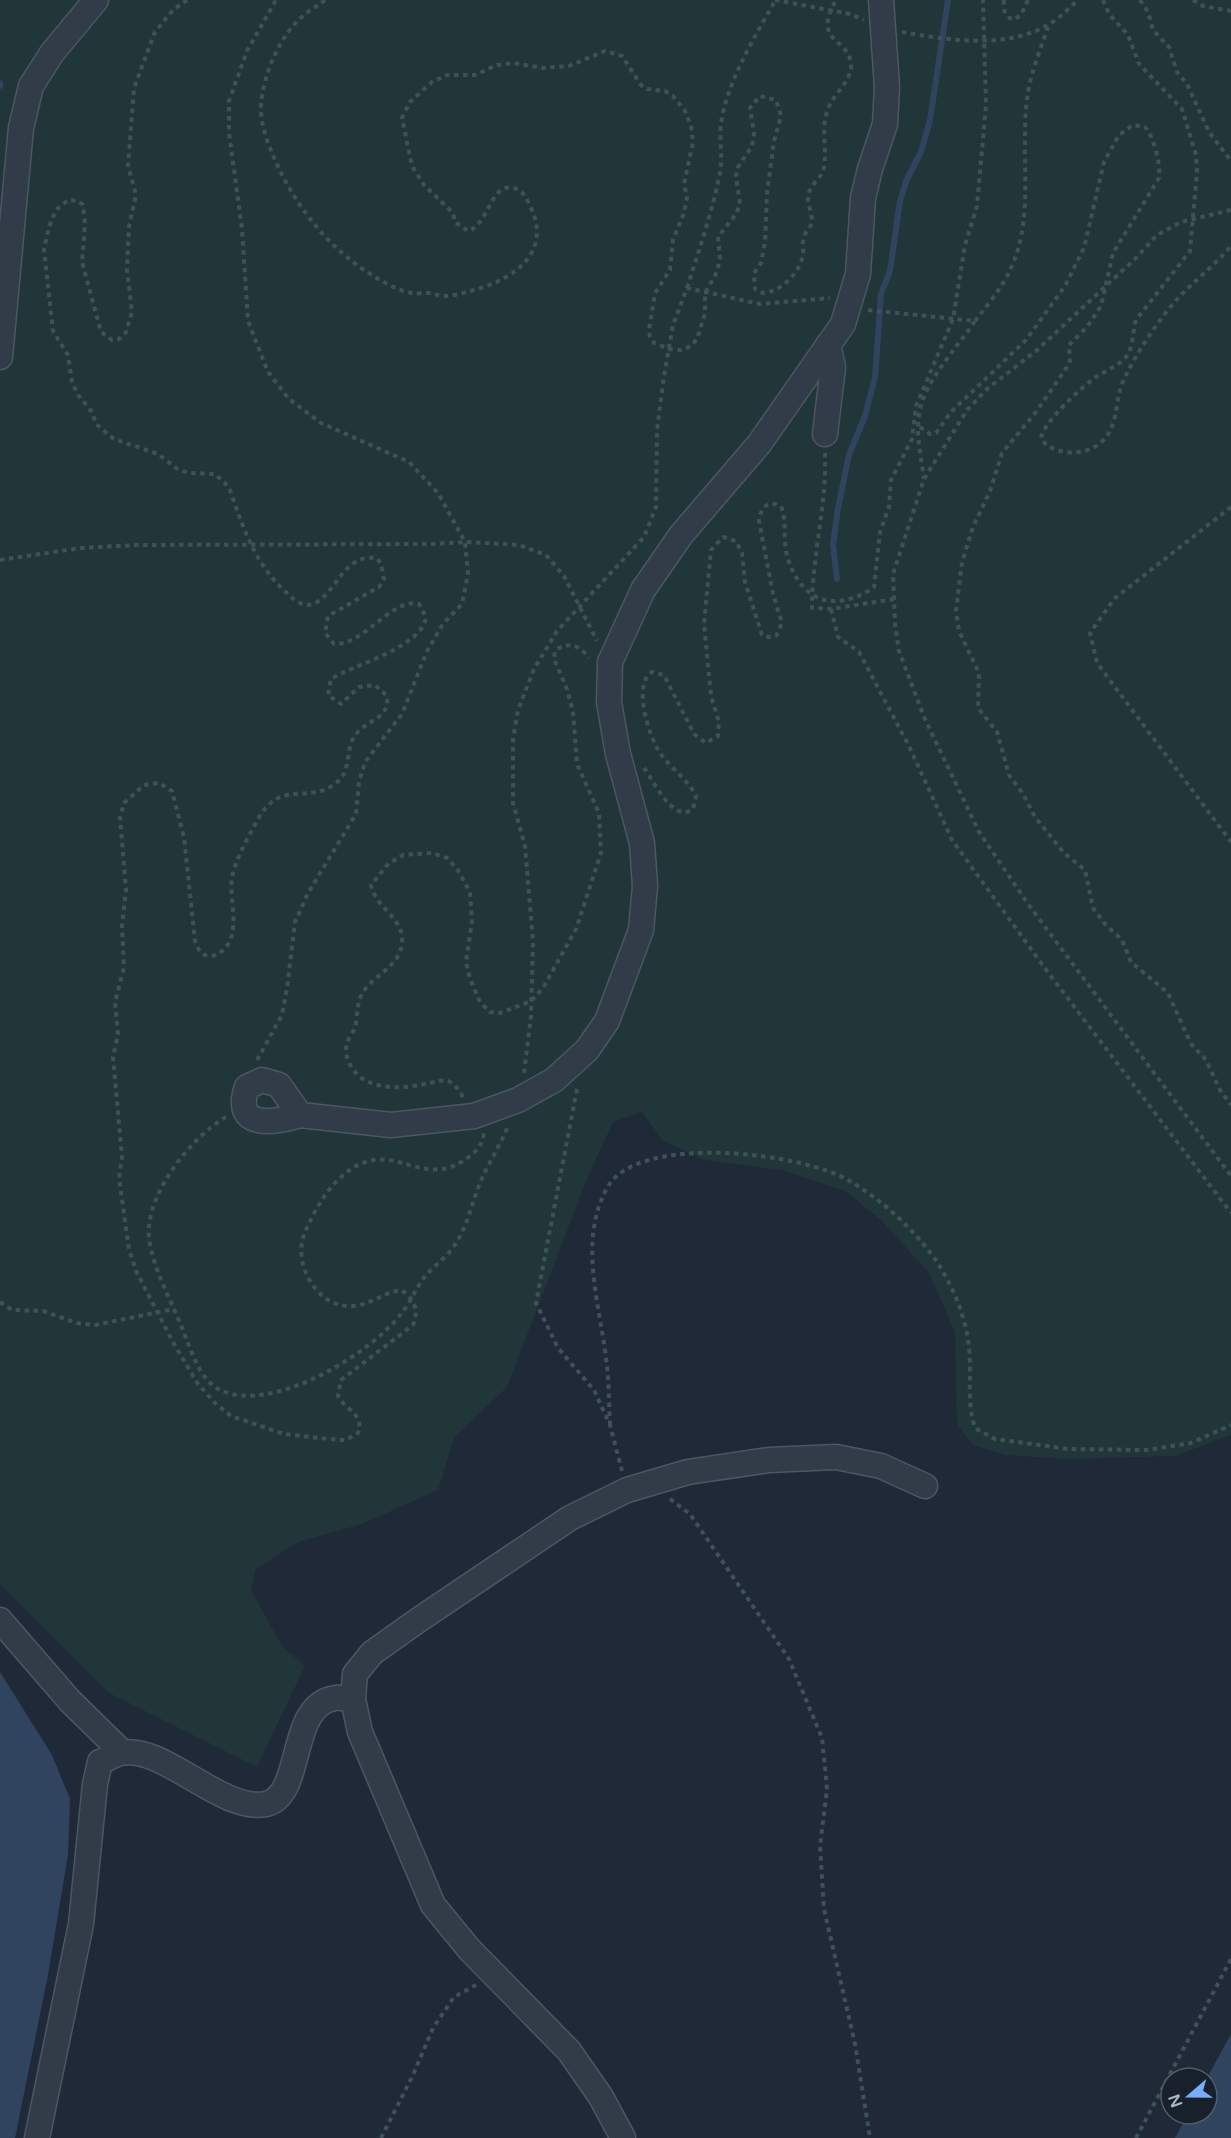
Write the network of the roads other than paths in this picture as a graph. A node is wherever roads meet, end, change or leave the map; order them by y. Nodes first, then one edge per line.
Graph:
1 (96, 0) edge
2 (881, 0) edge
3 (828, 345) junction
4 (0, 357) edge
5 (825, 434) road end
6 (300, 1115) junction
7 (925, 1486) dead end
8 (0, 1620) edge
9 (353, 1699) junction
10 (122, 1752) junction
11 (37, 2138) edge
12 (623, 2138) edge

1 - 4 street
2 - 3 street
3 - 5 street
3 - 6 street
6 - 6 street
7 - 9 street
8 - 10 street
9 - 10 street
9 - 12 street
10 - 11 street

